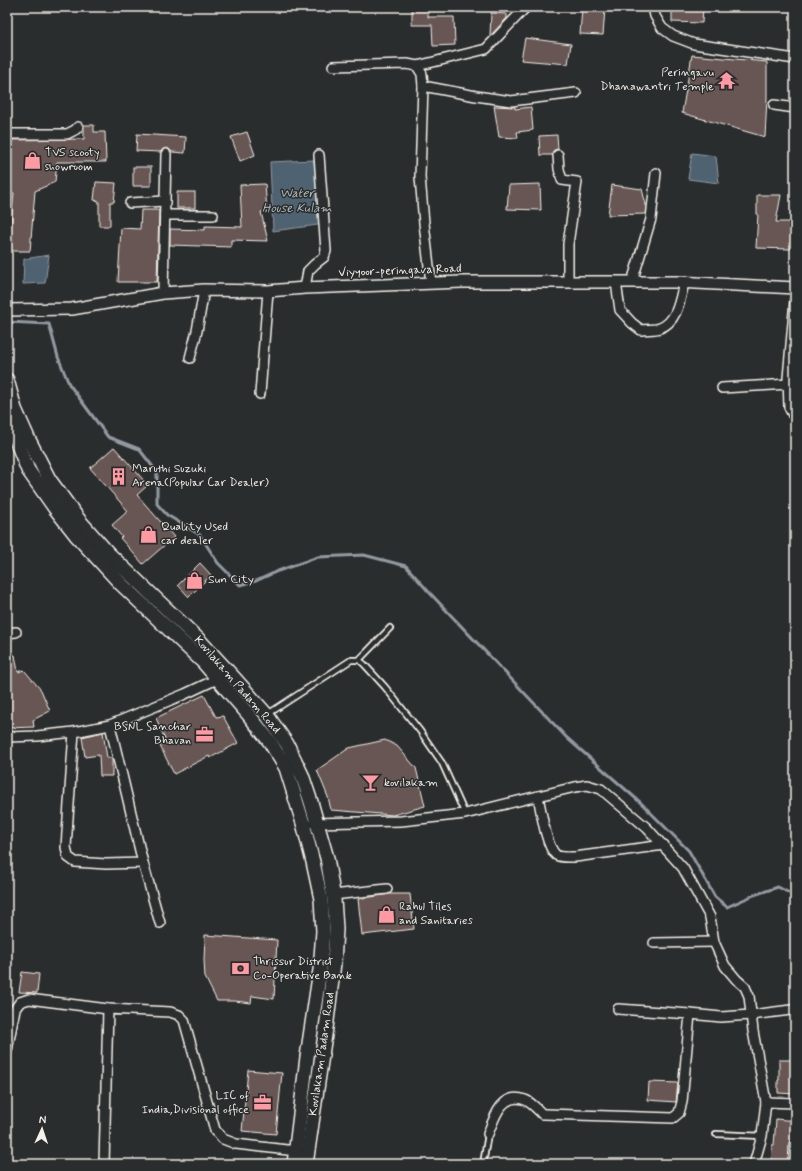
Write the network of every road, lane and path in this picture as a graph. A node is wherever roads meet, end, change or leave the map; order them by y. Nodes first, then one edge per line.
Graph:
1 (526, 7) edge
2 (652, 7) edge
3 (795, 59) edge
4 (333, 66) dead end
5 (418, 66) junction
6 (423, 86) junction
7 (576, 93) dead end
8 (774, 105) dead end
9 (795, 108) edge
10 (78, 127) dead end
11 (7, 134) edge
12 (166, 154) dead end
13 (320, 155) dead end
14 (558, 155) dead end
15 (656, 173) dead end
16 (165, 201) junction
17 (130, 203) dead end
18 (164, 215) junction
19 (213, 215) dead end
20 (568, 282) junction
21 (616, 282) junction
22 (632, 282) junction
23 (431, 283) junction
24 (684, 283) junction
25 (305, 288) junction
26 (795, 288) edge
27 (204, 290) junction
28 (268, 291) junction
29 (163, 293) junction
30 (795, 300) edge
31 (7, 310) edge
32 (190, 358) dead end
33 (7, 380) edge
34 (789, 384) junction
35 (722, 388) dead end
36 (260, 394) dead end
37 (795, 416) edge
38 (7, 418) edge
39 (390, 628) dead end
40 (359, 660) junction
41 (222, 674) junction
42 (267, 715) junction
43 (110, 725) junction
44 (74, 732) junction
45 (7, 737) edge
46 (538, 796) junction
47 (465, 814) junction
48 (303, 823) junction
49 (317, 823) junction
50 (664, 846) junction
51 (143, 863) junction
52 (387, 889) dead end
53 (333, 895) junction
54 (160, 923) dead end
55 (714, 942) junction
56 (654, 943) dead end
57 (618, 1009) dead end
58 (108, 1010) junction
59 (791, 1010) dead end
60 (690, 1014) junction
61 (752, 1015) junction
62 (7, 1051) edge
63 (766, 1102) junction
64 (795, 1103) edge
65 (488, 1134) joint
66 (716, 1134) dead end
67 (762, 1136) junction
68 (296, 1150) junction
69 (104, 1164) edge
70 (294, 1164) edge
71 (306, 1164) edge
72 (483, 1164) edge
73 (754, 1164) edge

1 - 5 street
2 - 3 street
4 - 5 street
5 - 6 street
6 - 7 street
6 - 23 street
8 - 9 street
10 - 11 street
12 - 16 street
13 - 25 street
14 - 20 street
15 - 22 street
16 - 17 street
16 - 18 street
18 - 19 street
18 - 29 street
20 - 21 street, Viyyoor-peringava Road
20 - 23 street, Viyyoor-peringava Road
21 - 22 street, Viyyoor-peringava Road
21 - 24 street
22 - 24 street, Viyyoor-peringava Road
23 - 25 street, Viyyoor-peringava Road
24 - 26 street, Viyyoor-peringava Road
25 - 28 street, Viyyoor-peringava Road
27 - 28 street, Viyyoor-peringava Road
27 - 29 street, Viyyoor-peringava Road
27 - 32 street
28 - 36 street
29 - 31 street, Viyyoor-peringava Road
30 - 34 street
33 - 41 main road, Kovilakam Padam Road
34 - 35 street
34 - 37 street
38 - 41 main road, Kovilakam Padam Road
39 - 40 lane
40 - 42 lane
40 - 47 lane
41 - 42 main road, Kovilakam Padam Road
41 - 43 street
41 - 48 main road, Kovilakam Padam Road
42 - 49 main road, Kovilakam Padam Road
43 - 44 street
43 - 51 street
44 - 45 street
44 - 51 street
46 - 47 street
46 - 50 street
46 - 50 street
47 - 49 street
48 - 49 street
48 - 68 main road, Kovilakam Padam Road
49 - 53 main road, Kovilakam Padam Road
50 - 55 street
51 - 54 street
52 - 53 street
53 - 71 main road, Kovilakam Padam Road
55 - 56 street
55 - 61 street
57 - 60 street
58 - 62 street
58 - 68 street
58 - 69 street
59 - 61 street
60 - 61 street
60 - 65 street
61 - 63 street
63 - 64 street
63 - 67 street
65 - 72 lane
66 - 67 lane
67 - 73 street
68 - 70 main road, Kovilakam Padam Road

